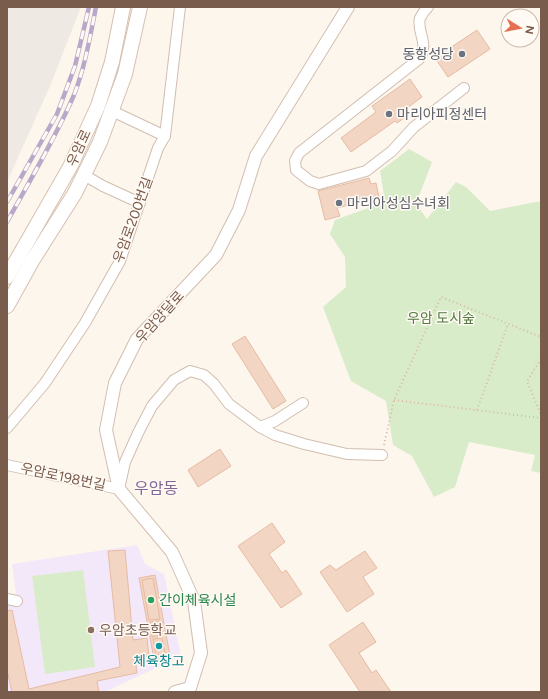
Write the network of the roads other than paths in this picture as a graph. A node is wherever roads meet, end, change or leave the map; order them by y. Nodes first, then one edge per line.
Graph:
1 (123, 7) edge
2 (140, 7) edge
3 (180, 7) edge
4 (348, 7) edge
5 (428, 7) edge
6 (464, 88) dead end
7 (112, 111) junction
8 (165, 136) junction
9 (84, 175) junction
10 (140, 203) junction
11 (7, 277) edge
12 (7, 306) edge
13 (303, 403) dead end
14 (260, 427) junction
15 (7, 428) edge
16 (382, 455) road end
17 (7, 465) edge
18 (119, 489) junction
19 (175, 692) edge

1 - 11 main road, 우암로
2 - 7 main road, 우암로
3 - 8 street, 우암로200번길
4 - 18 street, 우암양달로
5 - 6 street
7 - 8 street
7 - 9 main road, 우암로
8 - 10 street, 우암로200번길
9 - 10 street, 우암로
9 - 12 main road, 우암로
10 - 15 street, 우암로200번길
13 - 14 street
14 - 16 street
14 - 18 street
17 - 18 street, 우암로198번길
18 - 19 street, 우암양달로

